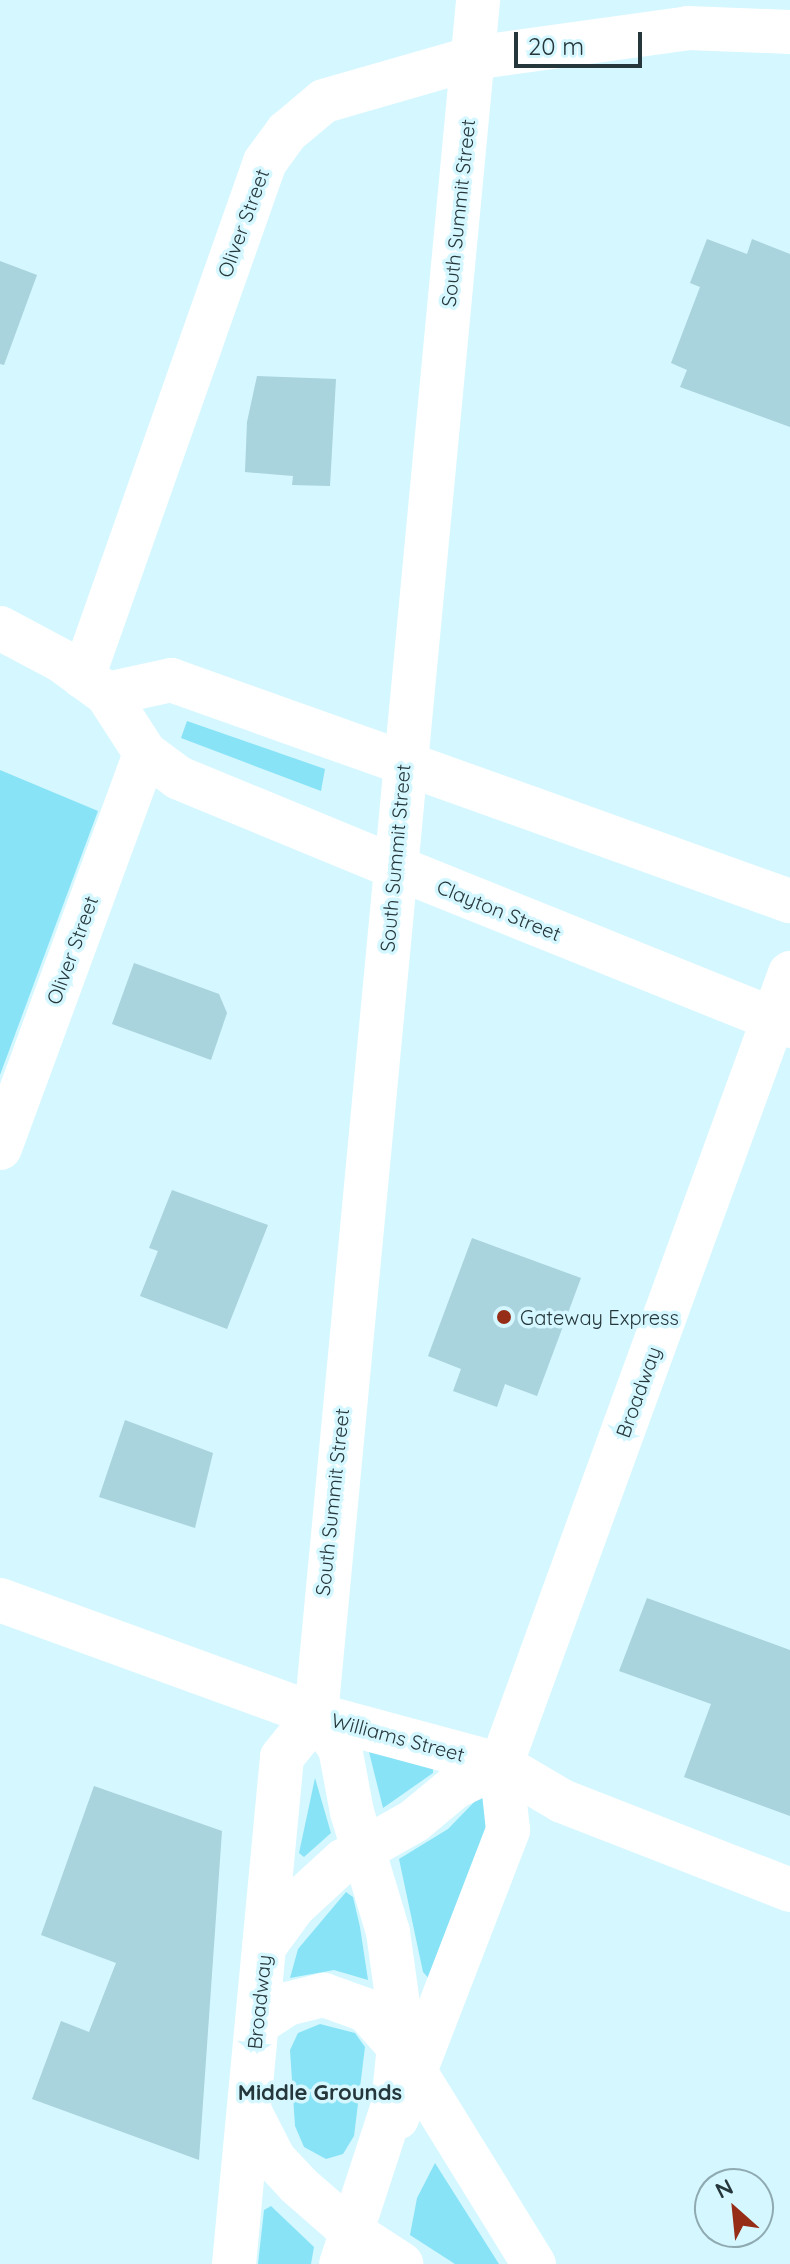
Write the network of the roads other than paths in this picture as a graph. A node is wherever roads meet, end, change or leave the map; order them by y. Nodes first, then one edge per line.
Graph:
1 (478, 0) edge
2 (790, 32) edge
3 (473, 58) junction
4 (3, 637) edge
5 (95, 686) junction
6 (145, 753) junction
7 (404, 763) junction
8 (395, 867) junction
9 (790, 901) edge
10 (790, 973) edge
11 (781, 1023) edge
12 (0, 1148) edge
13 (0, 1600) edge
14 (316, 1715) junction
15 (501, 1765) junction
16 (365, 1849) junction
17 (790, 1890) edge
18 (264, 1947) junction
19 (258, 2023) junction
20 (408, 2060) junction
21 (249, 2110) junction
22 (352, 2232) edge
23 (234, 2264) edge
24 (401, 2264) edge
25 (534, 2264) edge

1 - 3 street, South Summit Street
2 - 3 street, Oliver Street
3 - 5 street, Oliver Street
3 - 7 street, South Summit Street
4 - 5 street, Clayton Street
5 - 6 street, Clayton Street
5 - 7 street
6 - 8 street, Clayton Street
6 - 12 street, Oliver Street
7 - 8 street, South Summit Street
7 - 9 street
8 - 11 street, Clayton Street
8 - 14 street, South Summit Street
10 - 11 street, Broadway
11 - 15 street, Broadway
13 - 14 street, Williams Street
14 - 15 street, Williams Street
14 - 16 street
14 - 18 street
15 - 16 street, Broadway
15 - 17 street, Williams Street
15 - 20 street, Broadway
16 - 18 street, Broadway
16 - 20 street
18 - 19 street, Broadway
19 - 20 street
19 - 21 street, Broadway
20 - 22 street
20 - 25 street
21 - 22 street
21 - 23 street, Broadway
22 - 24 street

